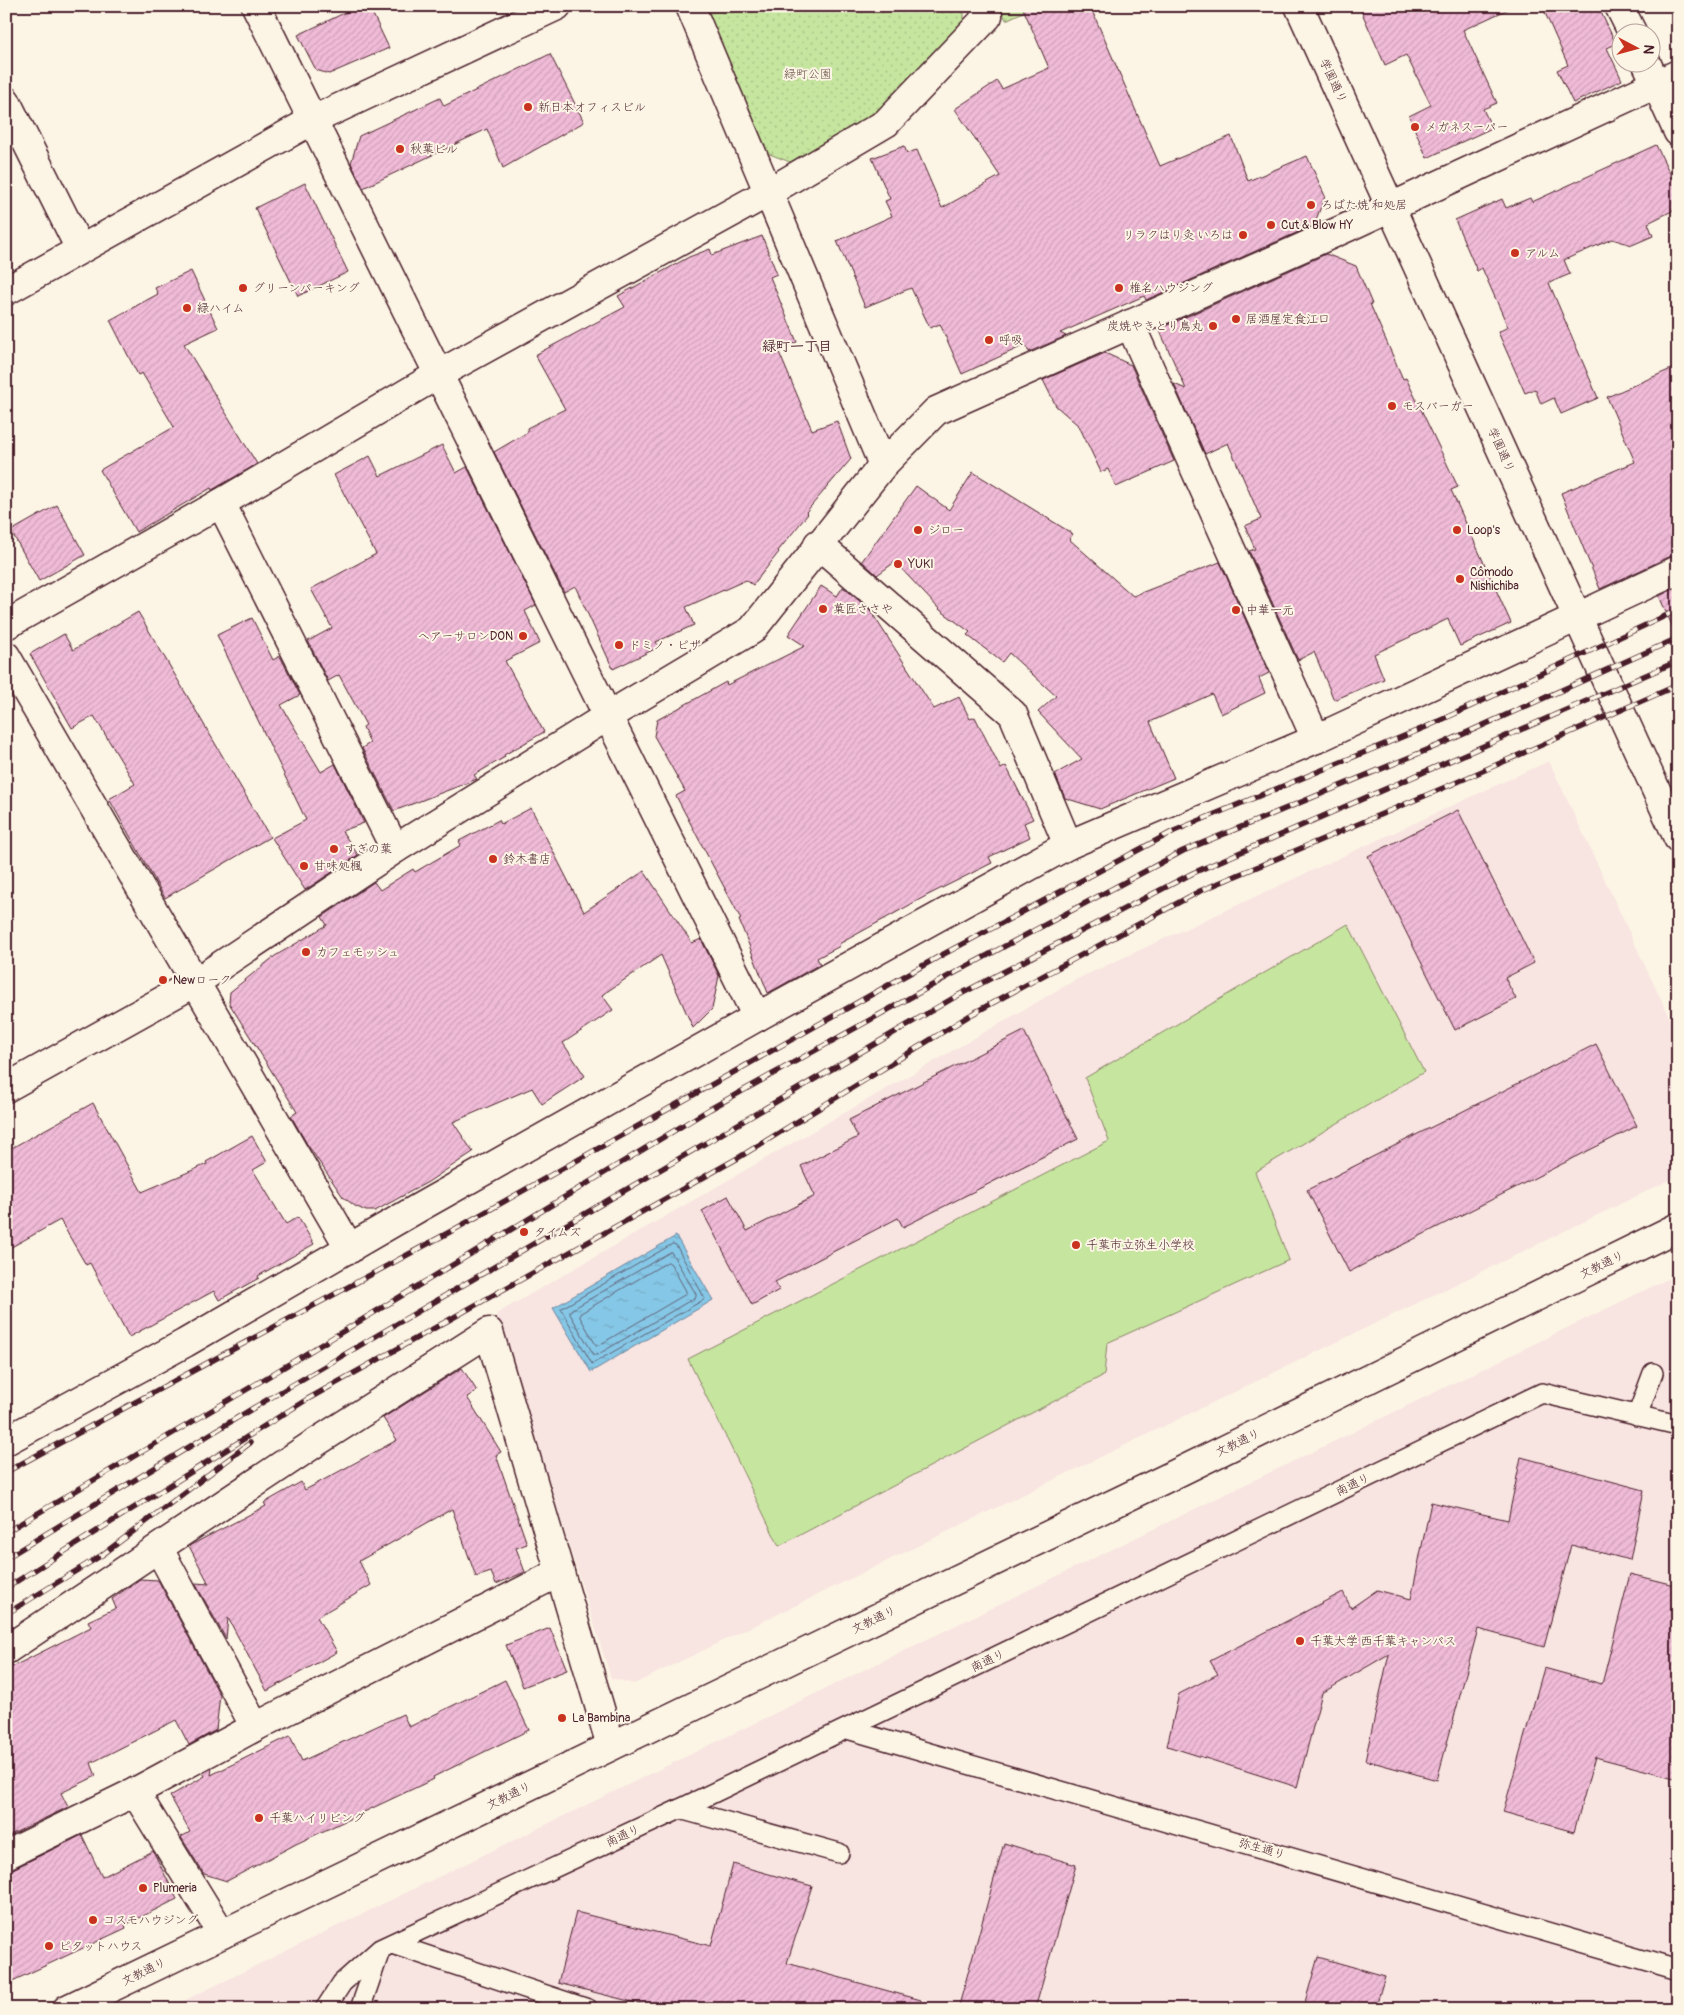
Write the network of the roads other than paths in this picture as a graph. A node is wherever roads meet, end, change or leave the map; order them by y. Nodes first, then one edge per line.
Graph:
1 (256, 6) edge
2 (557, 6) edge
3 (690, 6) edge
4 (983, 6) edge
5 (1299, 6) edge
6 (1619, 6) edge
7 (1627, 22) edge
8 (1660, 73) edge
9 (6, 101) edge
10 (313, 120) junction
11 (1678, 132) edge
12 (769, 192) junction
13 (1391, 207) junction
14 (80, 250) junction
15 (6, 291) edge
16 (1130, 324) junction
17 (439, 374) junction
18 (883, 465) junction
19 (221, 503) junction
20 (818, 544) junction
21 (1678, 570) edge
22 (1577, 616) junction
23 (6, 625) edge
24 (6, 656) edge
25 (608, 716) junction
26 (1316, 739) junction
27 (1678, 838) edge
28 (1068, 845) junction
29 (395, 849) junction
30 (196, 982) junction
31 (757, 1017) junction
32 (6, 1088) edge
33 (1678, 1227) edge
34 (350, 1249) junction
35 (1653, 1372) dead end
36 (1637, 1416) junction
37 (1678, 1424) edge
38 (6, 1441) edge
39 (159, 1549) junction
40 (560, 1572) junction
41 (6, 1650) edge
42 (255, 1727) junction
43 (847, 1728) junction
44 (611, 1746) junction
45 (134, 1792) junction
46 (680, 1809) junction
47 (839, 1853) dead end
48 (6, 1854) edge
49 (222, 1934) junction
50 (386, 1946) junction
51 (1678, 1970) edge
52 (68, 2009) edge
53 (325, 2009) edge
54 (360, 2009) edge
55 (588, 2009) edge

1 - 10 street
2 - 10 street
3 - 12 street
4 - 12 street
5 - 13 street, 学園通り
6 - 7 street
8 - 11 street
8 - 13 street
9 - 14 street
10 - 14 street
10 - 17 street
12 - 17 street
12 - 18 street
13 - 16 street
13 - 22 street, 学園通り
14 - 15 street
16 - 18 street
16 - 26 street
17 - 19 street
17 - 25 street
18 - 20 street
19 - 23 street
19 - 29 street
20 - 25 street
20 - 28 street
21 - 22 street
22 - 26 street
22 - 27 street, 学園通り
24 - 30 street
25 - 29 street
25 - 31 street
26 - 28 street
28 - 31 street
29 - 30 street
30 - 32 street
30 - 34 street
31 - 34 street
33 - 44 street, 文教通り
34 - 38 street
35 - 36 lane
36 - 37 lane, 南通り
36 - 43 lane, 南通り
39 - 40 street
39 - 41 street
39 - 42 street
40 - 42 street
40 - 44 street
42 - 45 street
43 - 46 lane, 南通り
43 - 51 lane, 弥生通り
44 - 49 street, 文教通り
45 - 48 street
45 - 49 street
46 - 47 lane
46 - 50 lane, 南通り
49 - 52 street, 文教通り
50 - 53 lane, 南通り
50 - 54 lane
50 - 55 lane

